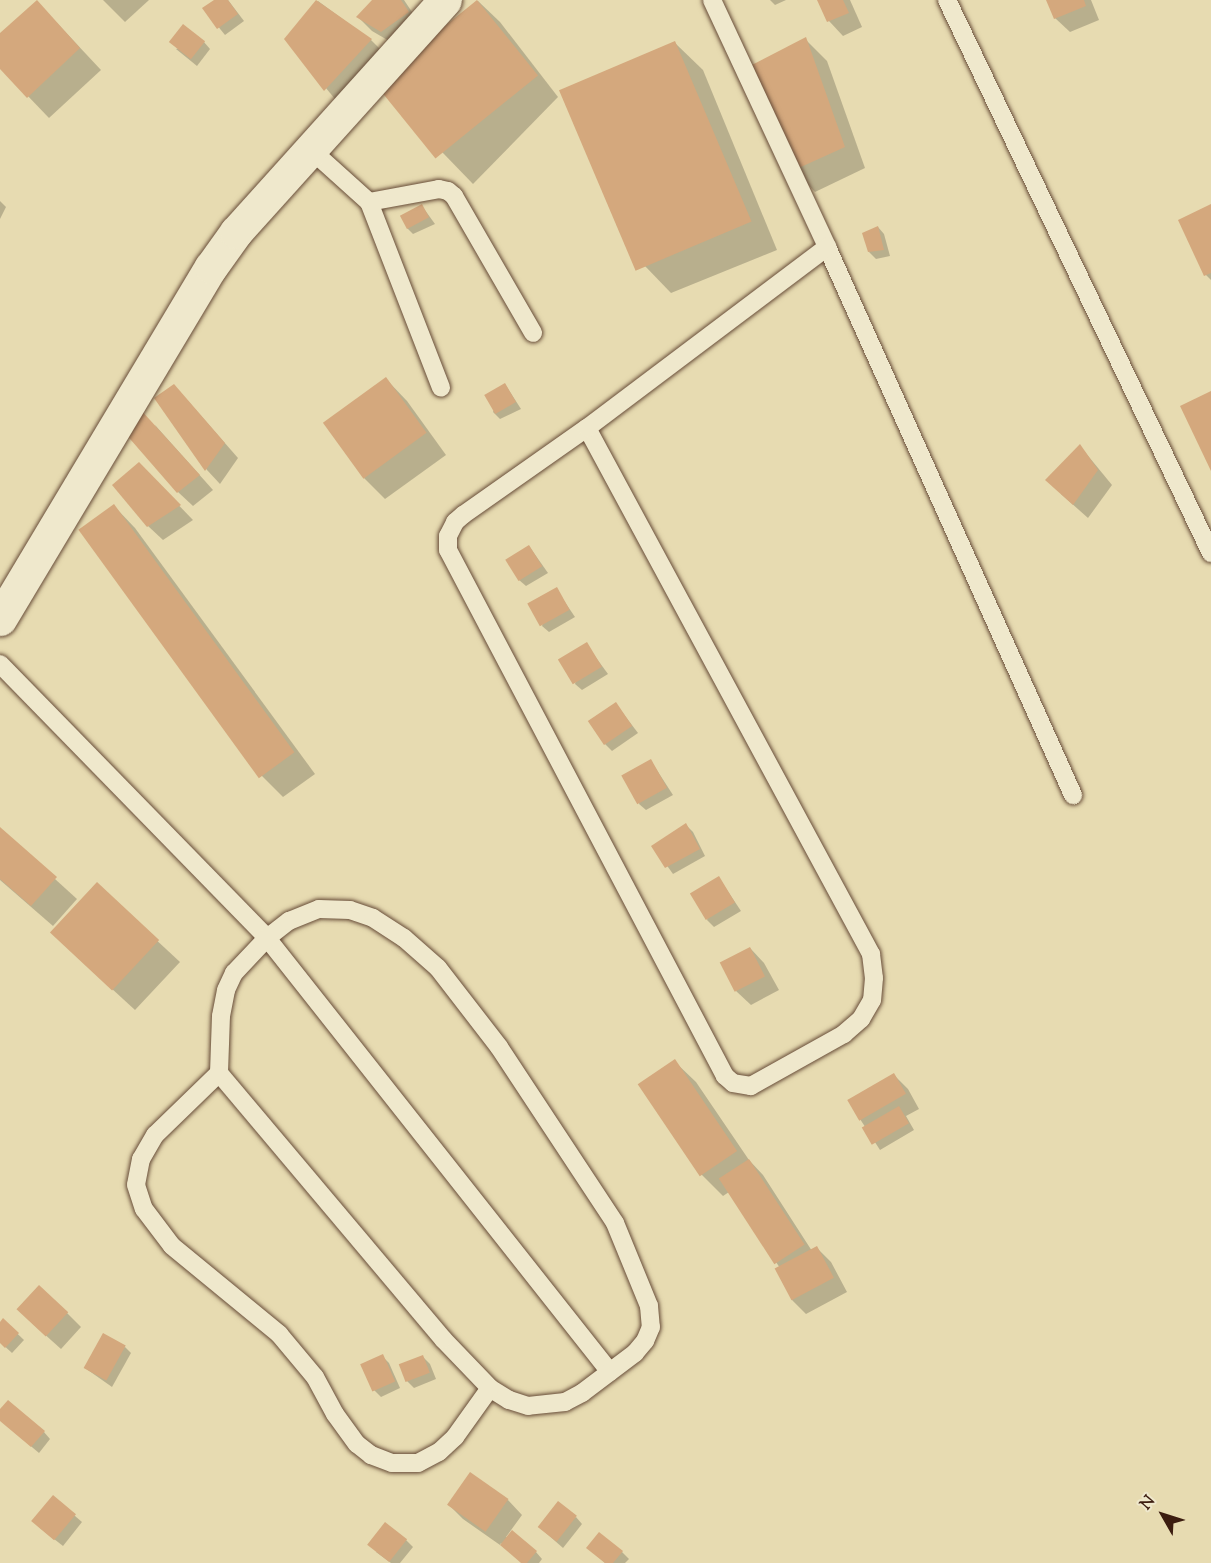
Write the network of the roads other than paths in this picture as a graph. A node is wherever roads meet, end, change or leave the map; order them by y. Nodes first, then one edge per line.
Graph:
1 (445, 0) edge
2 (712, 0) edge
3 (947, 0) edge
4 (309, 148) junction
5 (369, 202) junction
6 (827, 246) junction
7 (533, 333) dead end
8 (441, 388) dead end
9 (587, 428) junction
10 (1211, 553) edge
11 (0, 620) edge
12 (0, 664) edge
13 (1073, 795) dead end
14 (267, 938) junction
15 (219, 1073) junction
16 (610, 1372) junction
17 (490, 1388) junction

1 - 4 street
2 - 6 lane
3 - 10 lane
4 - 5 lane
4 - 11 street
5 - 7 lane
5 - 8 lane
6 - 9 lane
6 - 13 lane
9 - 9 lane
12 - 14 lane
14 - 15 lane
14 - 16 lane
14 - 16 lane
15 - 17 lane
15 - 17 lane
16 - 17 lane

